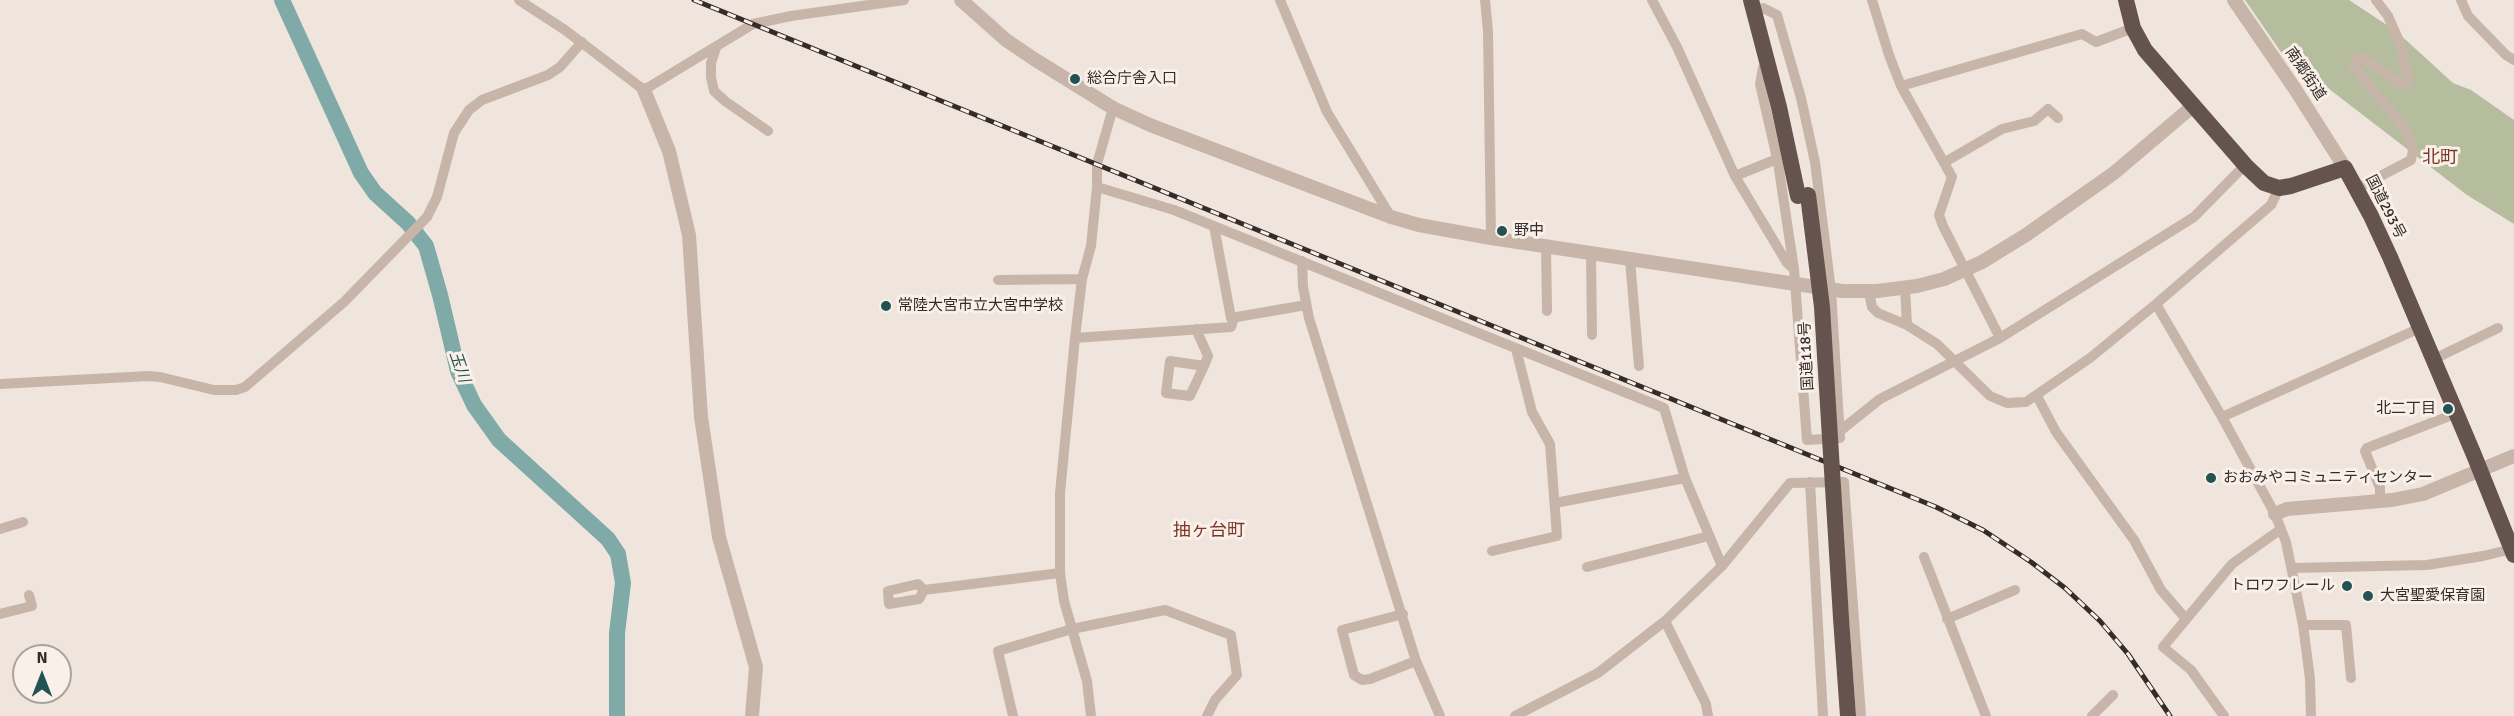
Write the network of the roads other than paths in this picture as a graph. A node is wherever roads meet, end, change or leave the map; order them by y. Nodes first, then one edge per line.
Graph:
1 (519, 0) edge
2 (904, 0) edge
3 (961, 0) edge
4 (1280, 0) edge
5 (1485, 0) edge
6 (1652, 0) edge
7 (1872, 0) edge
8 (2126, 0) edge
9 (2234, 0) edge
10 (2376, 0) edge
11 (2461, 0) edge
12 (1758, 3) edge
13 (2133, 28) junction
14 (582, 42) junction
15 (716, 48) junction
16 (2514, 60) edge
17 (1768, 64) junction
18 (1901, 86) junction
19 (644, 90) junction
20 (2193, 106) junction
21 (1113, 108) junction
22 (2058, 118) dead end
23 (768, 131) dead end
24 (1777, 159) junction
25 (1945, 162) junction
26 (2245, 165) junction
27 (2345, 168) junction
28 (1734, 176) junction
29 (1097, 187) junction
30 (2279, 188) junction
31 (2356, 189) junction
32 (1803, 195) junction
33 (1391, 217) junction
34 (1214, 226) junction
35 (1491, 238) junction
36 (1546, 246) junction
37 (1591, 253) junction
38 (1630, 260) junction
39 (1302, 261) junction
40 (1794, 269) junction
41 (1966, 269) junction
42 (1082, 279) junction
43 (998, 280) dead end
44 (1796, 284) junction
45 (1905, 288) junction
46 (1831, 290) junction
47 (1869, 292) junction
48 (1306, 304) junction
49 (2156, 304) junction
50 (1547, 311) dead end
51 (1234, 318) junction
52 (1907, 325) junction
53 (2420, 328) junction
54 (2498, 328) dead end
55 (1196, 329) junction
56 (1592, 335) dead end
57 (1075, 338) junction
58 (2000, 338) junction
59 (1516, 349) junction
60 (2434, 359) junction
61 (1955, 361) junction
62 (1204, 366) dead end
63 (1639, 366) dead end
64 (0, 384) edge
65 (2037, 396) junction
66 (2457, 413) junction
67 (2222, 417) junction
68 (1840, 431) junction
69 (2514, 456) edge
70 (2481, 471) junction
71 (1685, 478) junction
72 (1810, 482) junction
73 (2380, 501) junction
74 (1554, 503) junction
75 (2275, 514) junction
76 (23, 522) dead end
77 (0, 529) edge
78 (2281, 529) junction
79 (1709, 536) junction
80 (2513, 549) edge
81 (1492, 551) dead end
82 (1924, 557) dead end
83 (1722, 566) junction
84 (1587, 567) dead end
85 (2293, 568) junction
86 (1060, 573) junction
87 (924, 590) dead end
88 (2015, 590) dead end
89 (29, 596) dead end
90 (0, 614) edge
91 (1402, 614) junction
92 (1835, 618) junction
93 (1947, 619) junction
94 (2186, 619) junction
95 (1665, 621) junction
96 (2303, 625) junction
97 (1072, 629) junction
98 (1416, 661) junction
99 (2351, 678) dead end
100 (2113, 695) dead end
101 (752, 716) edge
102 (1013, 716) edge
103 (1091, 716) edge
104 (1207, 716) edge
105 (1440, 716) edge
106 (1515, 716) edge
107 (1708, 716) edge
108 (1823, 716) edge
109 (1837, 716) edge
110 (1848, 716) edge
111 (1861, 716) edge
112 (1986, 716) edge
113 (2092, 716) edge
114 (2224, 716) edge
115 (2311, 716) edge

1 - 14 street
2 - 15 street
3 - 21 street
4 - 33 street
5 - 35 street
6 - 28 street
7 - 18 street
8 - 13 highway
9 - 27 street, 南郷街道
10 - 31 street
11 - 16 street
12 - 17 highway, 国道118号
12 - 32 highway, 国道118号
12 - 46 street
13 - 18 street
13 - 20 highway
14 - 19 street
14 - 64 street
15 - 19 street
15 - 23 street
17 - 24 street
17 - 32 highway, 国道118号
18 - 25 street
19 - 101 street
20 - 26 highway
20 - 41 street
21 - 29 street
21 - 33 street
22 - 25 street
24 - 28 street
24 - 40 street
25 - 41 street
26 - 30 highway
26 - 58 street
27 - 30 highway, 国道293号
27 - 31 highway, 国道293号
28 - 40 street
29 - 34 street
29 - 42 street
30 - 49 street
31 - 53 highway, 国道293号
32 - 92 highway, 国道118号
33 - 35 street
34 - 39 street
34 - 51 street
35 - 36 street
36 - 37 street
36 - 50 street
37 - 38 street
37 - 56 street
38 - 44 street
38 - 63 street
39 - 48 street
39 - 59 street
40 - 44 street
41 - 45 street
41 - 58 street
42 - 43 street
42 - 57 street
44 - 46 street
44 - 68 street
45 - 47 street
45 - 52 street
46 - 47 street
46 - 68 street
47 - 52 street
48 - 51 street
48 - 91 street
49 - 65 street
49 - 67 street
51 - 55 street
52 - 61 street
53 - 60 highway, 国道293号
53 - 67 street
54 - 60 street
55 - 57 street
55 - 62 street
57 - 86 street
58 - 61 street
59 - 71 street
59 - 74 street
60 - 66 highway, 国道293号
61 - 65 street
61 - 68 street
65 - 94 street
66 - 70 highway, 国道293号
66 - 73 street
67 - 75 street
69 - 70 street
70 - 73 street
70 - 80 highway, 国道293号
71 - 74 street
71 - 79 street
72 - 83 street
72 - 108 street
72 - 111 street
73 - 75 street
74 - 81 street
75 - 78 street
76 - 77 street
78 - 85 street
78 - 94 street
79 - 83 street
79 - 84 street
80 - 85 street
82 - 93 street
83 - 95 street
85 - 96 street
86 - 87 street
86 - 97 street
88 - 93 street
89 - 90 street
91 - 98 street
91 - 98 street
92 - 109 highway, 国道118号
92 - 110 highway, 国道118号
93 - 112 street
94 - 114 street
95 - 106 street
95 - 107 street
96 - 99 street
96 - 115 street
97 - 102 street
97 - 103 street
97 - 104 street
98 - 105 street
100 - 113 street

